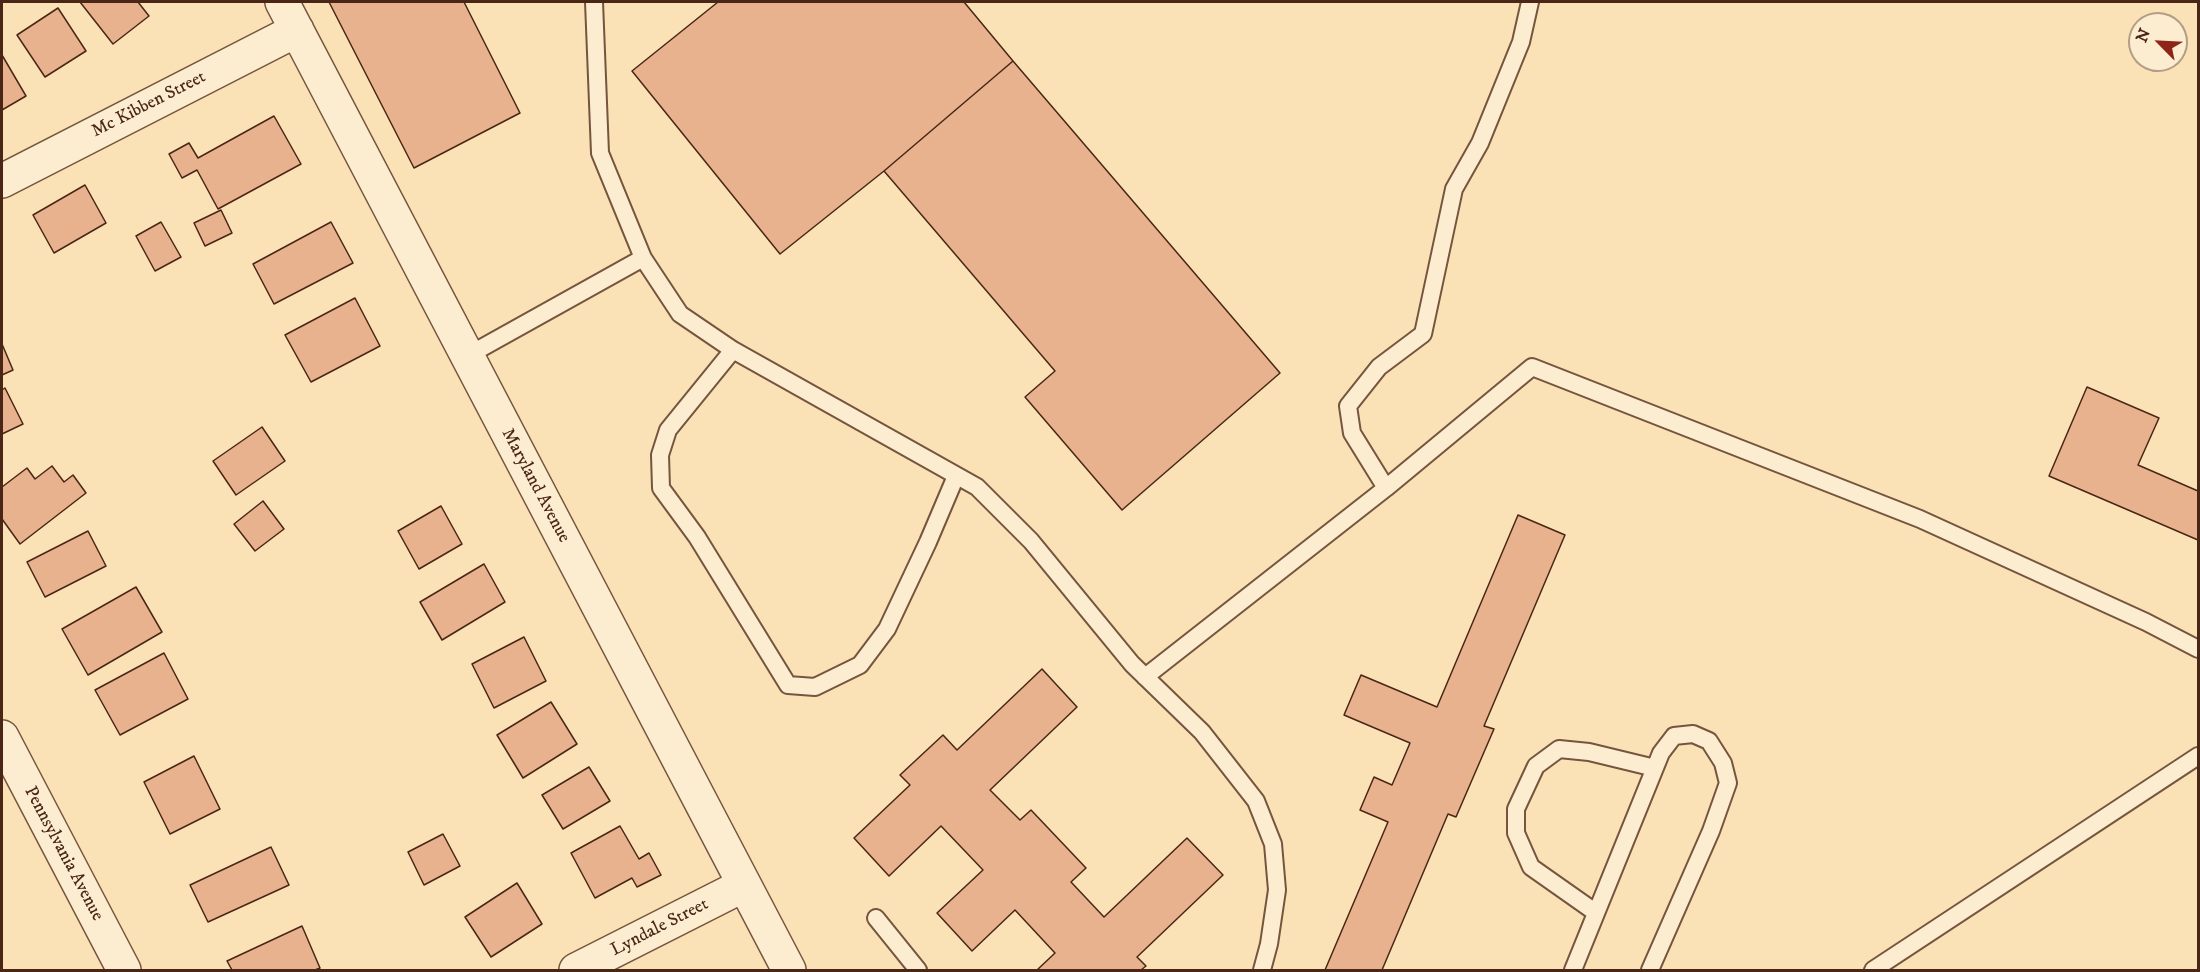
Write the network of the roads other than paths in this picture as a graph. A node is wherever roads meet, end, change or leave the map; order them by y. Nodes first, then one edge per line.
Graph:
1 (282, 2) edge
2 (594, 2) edge
3 (1530, 2) edge
4 (297, 30) junction
5 (2, 181) edge
6 (643, 258) junction
7 (733, 350) junction
8 (467, 356) junction
9 (956, 476) junction
10 (1386, 488) junction
11 (2199, 649) edge
12 (1145, 677) junction
13 (2, 737) edge
14 (2199, 756) edge
15 (1655, 768) junction
16 (744, 885) junction
17 (1595, 912) junction
18 (876, 918) dead end
19 (124, 970) edge
20 (576, 970) edge
21 (789, 970) edge
22 (918, 970) edge
23 (1262, 970) edge
24 (1573, 970) edge
25 (1650, 970) edge
26 (1873, 970) edge

1 - 4 street, Maryland Avenue
2 - 6 lane
3 - 10 lane
4 - 5 street, Mc Kibben Street
4 - 8 street, Maryland Avenue
6 - 7 lane
6 - 8 lane
7 - 9 lane
7 - 9 lane
8 - 16 street, Maryland Avenue
9 - 12 lane
10 - 11 lane
10 - 12 lane
12 - 23 lane
13 - 19 street, Pennsylvania Avenue
14 - 26 lane
15 - 17 lane
15 - 17 lane
15 - 25 lane
16 - 20 street, Lyndale Street
16 - 21 street, Maryland Avenue
17 - 24 lane
18 - 22 lane

